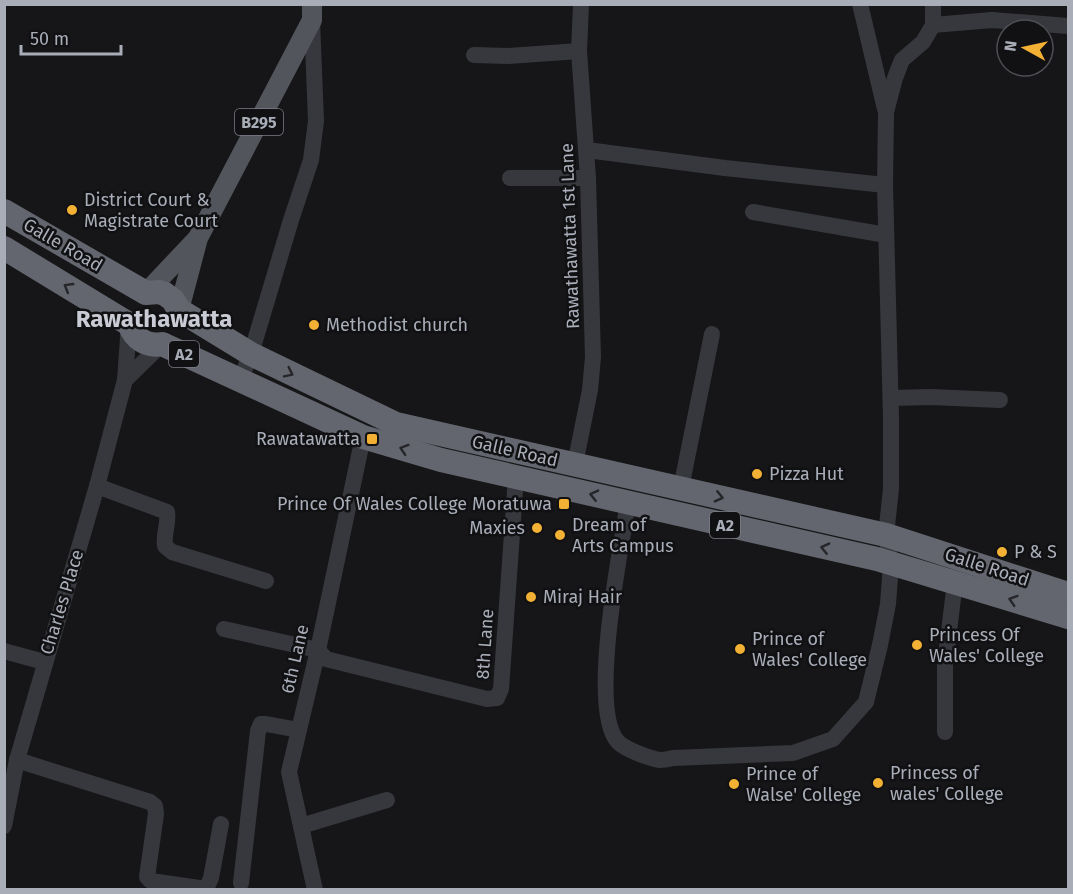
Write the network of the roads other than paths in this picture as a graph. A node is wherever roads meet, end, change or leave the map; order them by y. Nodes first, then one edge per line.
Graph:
1 (581, 4) edge
2 (860, 4) edge
3 (933, 4) edge
4 (312, 12) edge
5 (933, 25) junction
6 (1068, 26) edge
7 (579, 51) junction
8 (474, 55) dead end
9 (886, 112) junction
10 (587, 150) junction
11 (588, 177) junction
12 (510, 178) dead end
13 (885, 185) junction
14 (4, 212) edge
15 (753, 212) dead end
16 (886, 235) junction
17 (198, 238) junction
18 (4, 248) edge
19 (146, 293) junction
20 (179, 310) junction
21 (129, 324) junction
22 (712, 334) dead end
23 (162, 344) junction
24 (251, 354) junction
25 (125, 380) junction
26 (240, 380) junction
27 (891, 398) junction
28 (1000, 400) dead end
29 (363, 437) junction
30 (575, 464) junction
31 (516, 477) junction
32 (97, 486) junction
33 (681, 488) junction
34 (628, 503) junction
35 (886, 535) junction
36 (891, 564) junction
37 (267, 581) dead end
38 (955, 582) junction
39 (1068, 594) edge
40 (1068, 617) edge
41 (224, 629) dead end
42 (318, 650) junction
43 (4, 651) edge
44 (44, 662) junction
45 (298, 730) junction
46 (945, 732) dead end
47 (16, 760) junction
48 (387, 800) dead end
49 (221, 824) dead end
50 (4, 826) edge
51 (301, 826) junction
52 (241, 884) dead end
53 (315, 890) edge

1 - 7 street, Rawathawatta 1st Lane
2 - 9 street
3 - 5 street
4 - 17 main road, B295
4 - 24 street
5 - 6 street
5 - 9 street
7 - 8 street
7 - 10 street, Rawathawatta 1st Lane
9 - 13 street
10 - 11 street, Rawathawatta 1st Lane
10 - 13 street
11 - 12 street
11 - 30 street, Rawathawatta 1st Lane
13 - 16 street
14 - 19 highway, Galle Road / A2
15 - 16 street
16 - 27 street
17 - 19 main road, B295
17 - 20 main road, B295
21 -> 18 highway, Galle Road / A2
19 - 20 highway, Galle Road / A2
19 - 21 highway, B295
20 - 23 highway
20 - 24 highway, Galle Road / A2
21 - 23 highway, Galle Road / A2
21 - 25 street, Charles Place
22 - 33 street
23 - 25 street
23 - 26 highway, Galle Road / A2
24 - 26 street
24 -> 30 highway, Galle Road / A2
25 - 32 street, Charles Place
26 - 29 highway, Galle Road / A2
27 - 28 street
27 - 35 street
31 -> 29 highway, Galle Road / A2
29 - 42 street, 6th Lane
30 - 33 highway, Galle Road / A2
34 -> 31 highway, Galle Road / A2
31 - 42 street, 8th Lane
32 - 37 street
32 - 44 street, Charles Place
33 -> 35 highway, Galle Road / A2
36 -> 34 highway, Galle Road / A2
34 - 36 street
35 - 36 street
35 - 39 highway, Galle Road / A2
36 - 38 highway, Galle Road / A2
40 -> 38 highway, Galle Road / A2
38 - 46 street
41 - 42 street
42 - 45 street, 6th Lane
43 - 44 street
44 - 47 street, Charles Place
45 - 51 street, 6th Lane
45 - 52 street
47 - 49 street
47 - 50 street, Charles Place
48 - 51 street
51 - 53 street, 6th Lane

